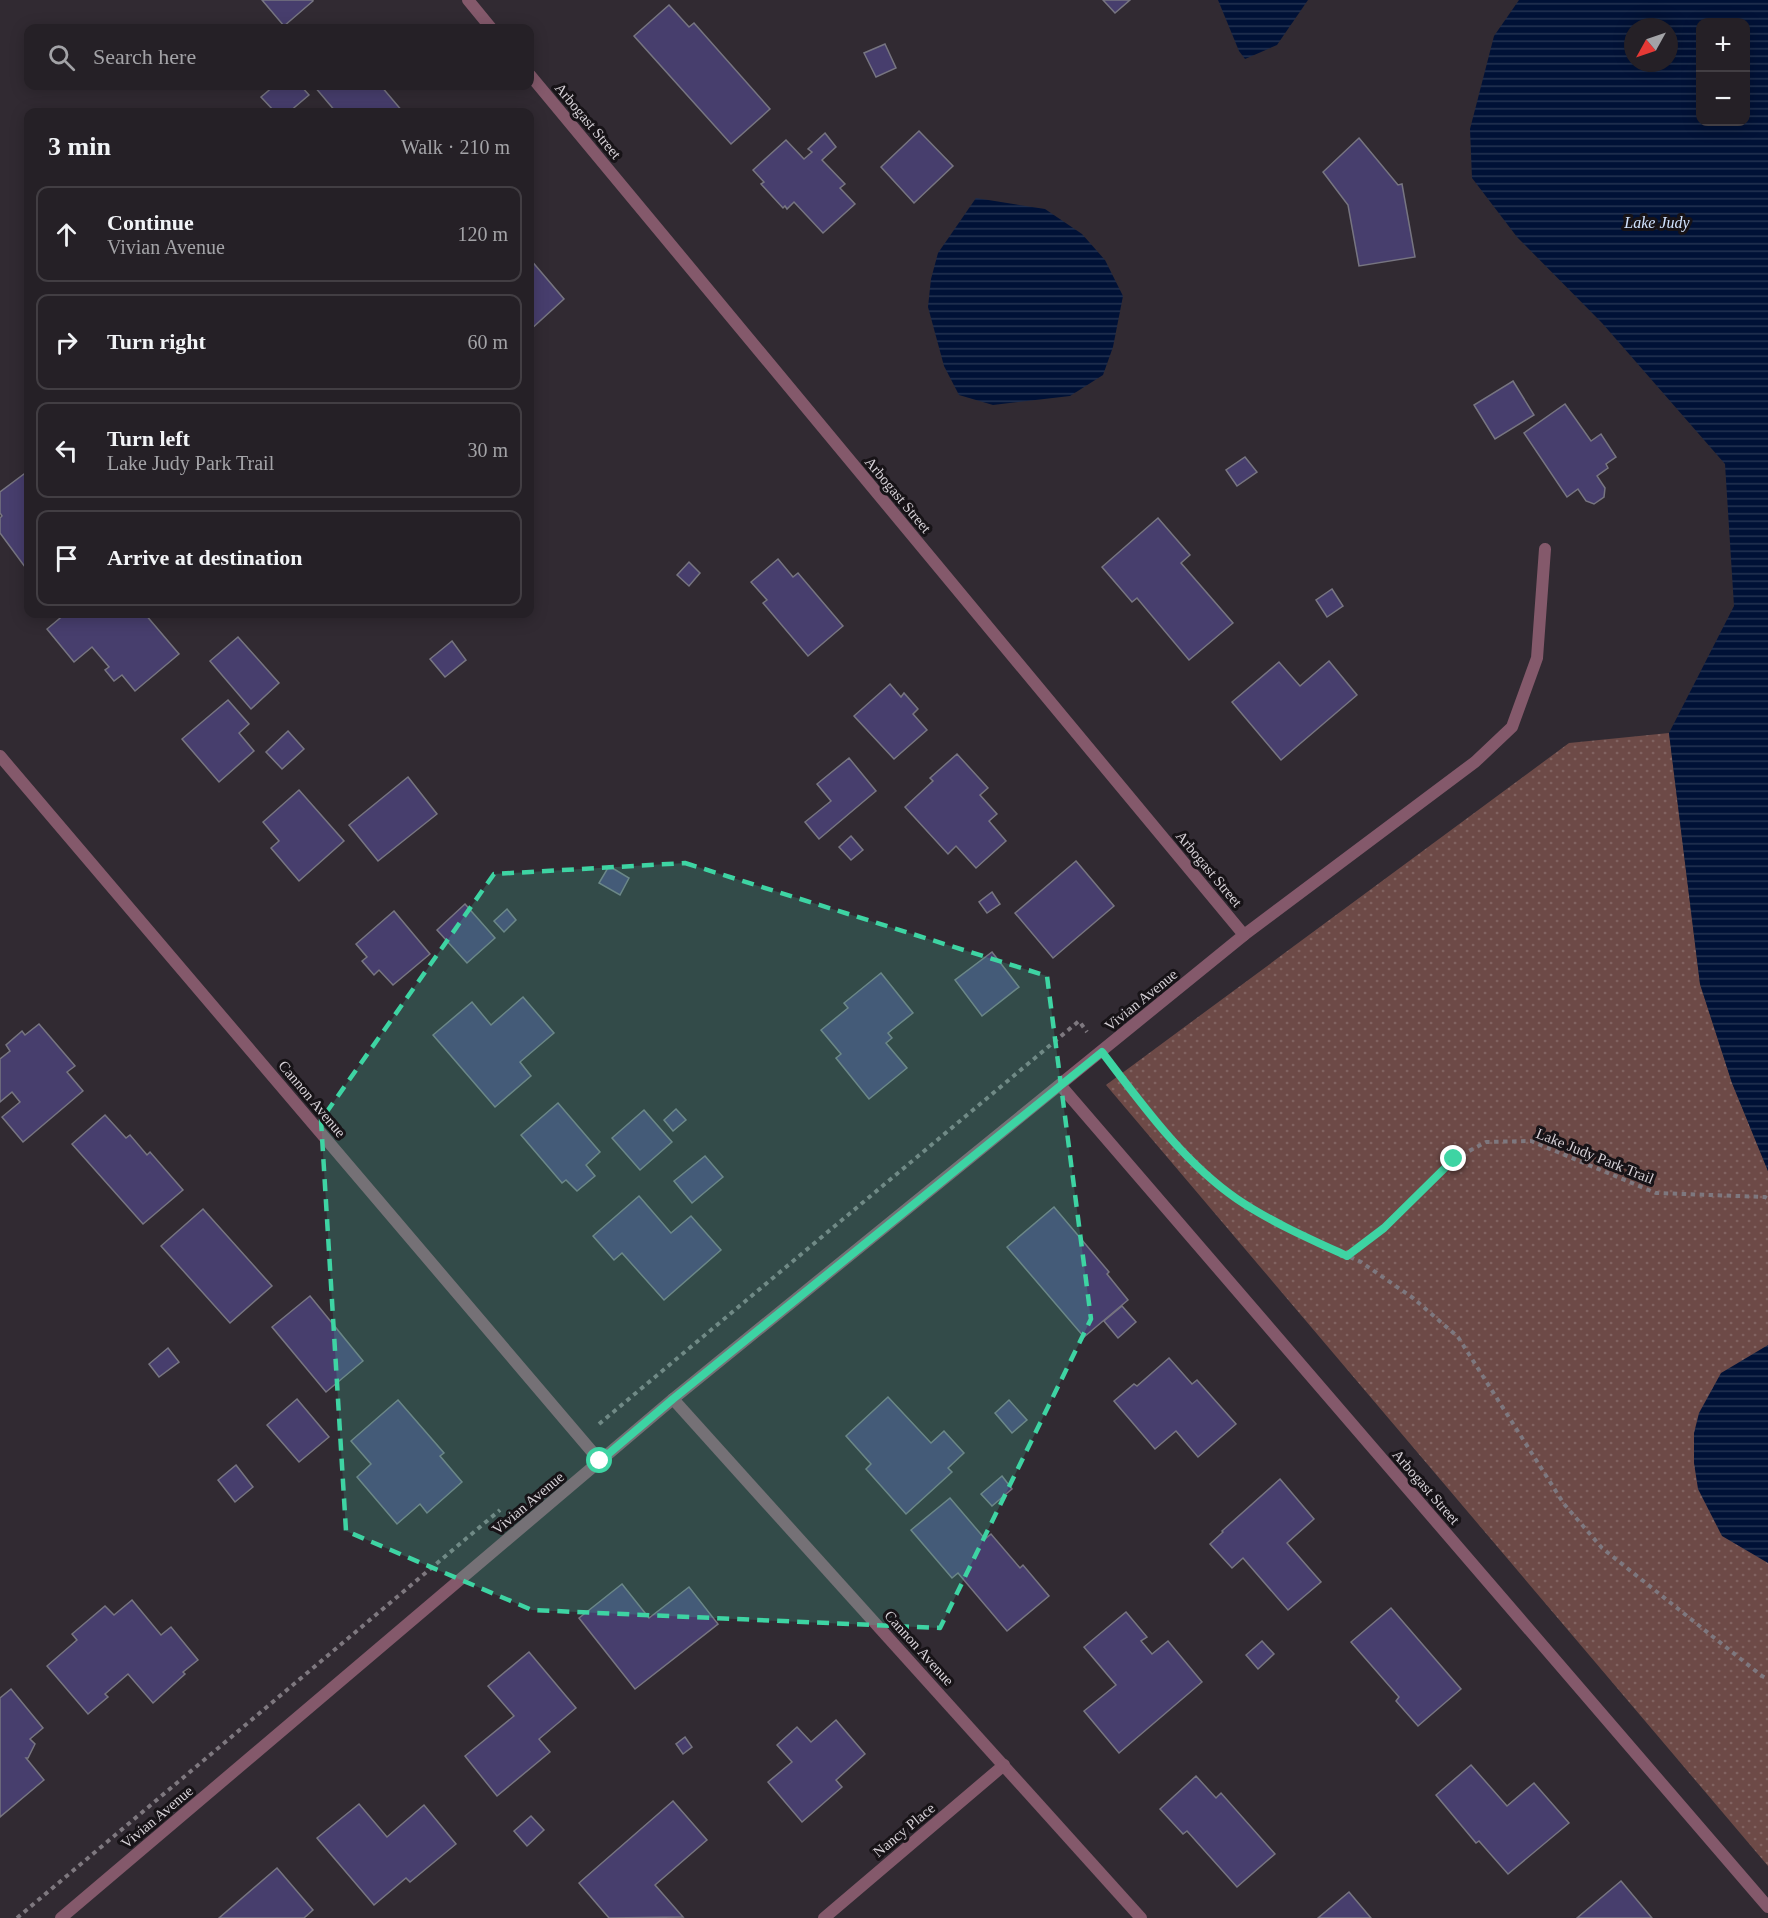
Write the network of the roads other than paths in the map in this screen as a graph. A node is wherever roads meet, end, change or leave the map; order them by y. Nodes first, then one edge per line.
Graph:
1 (468, 0) edge
2 (488, 24) edge
3 (534, 80) edge
4 (1545, 549) dead end
5 (0, 756) edge
6 (1244, 935) junction
7 (1061, 1086) junction
8 (673, 1399) junction
9 (600, 1461) junction
10 (1004, 1765) junction
11 (1768, 1907) edge
12 (61, 1918) edge
13 (824, 1918) edge
14 (1141, 1918) edge

1 - 2 street
3 - 6 street, Arbogast Street
4 - 6 street, Vivian Avenue
5 - 9 street, Cannon Avenue
6 - 7 street, Vivian Avenue
7 - 8 street, Vivian Avenue
7 - 11 street, Arbogast Street
8 - 9 street, Vivian Avenue
8 - 10 street, Cannon Avenue
9 - 12 street, Vivian Avenue
10 - 13 street, Nancy Place
10 - 14 street, Cannon Avenue

